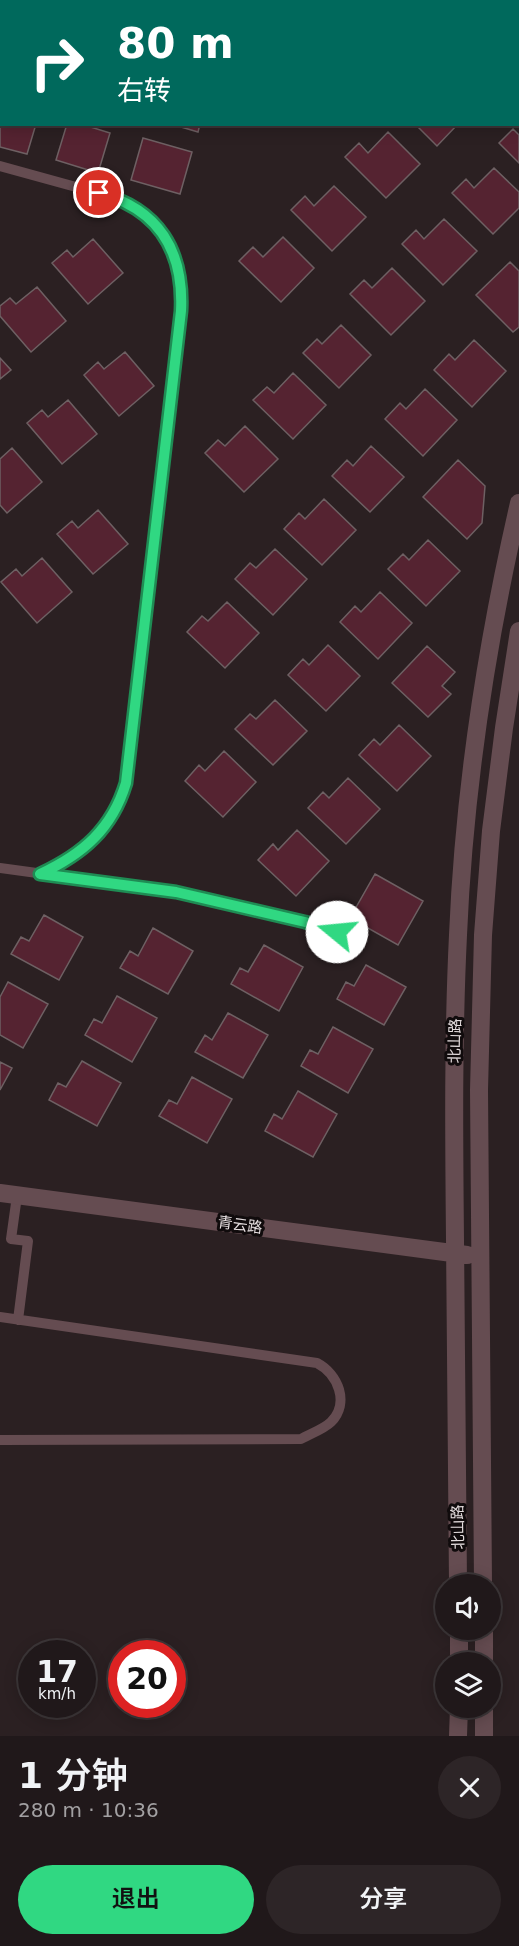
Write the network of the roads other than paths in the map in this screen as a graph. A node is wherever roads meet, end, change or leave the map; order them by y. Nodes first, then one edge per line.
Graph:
1 (0, 166) edge
2 (519, 503) edge
3 (519, 631) edge
4 (0, 868) edge
5 (40, 874) junction
6 (337, 932) dead end
7 (9, 1194) edge
8 (455, 1254) junction
9 (481, 1257) junction
10 (0, 1317) edge
11 (18, 1320) junction
12 (0, 1440) edge
13 (458, 1574) edge
14 (483, 1574) edge
15 (459, 1718) edge
16 (484, 1718) edge
17 (458, 1736) edge
18 (484, 1736) edge

1 - 5 lane
2 - 8 street, 北山路
3 - 9 street, 北山路
4 - 5 lane
5 - 6 lane
7 - 8 street, 青云路
7 - 11 lane
8 - 9 street, 青云路
8 - 13 street, 北山路
9 - 14 street, 北山路
10 - 11 lane
11 - 12 lane
15 - 17 street
16 - 18 street

